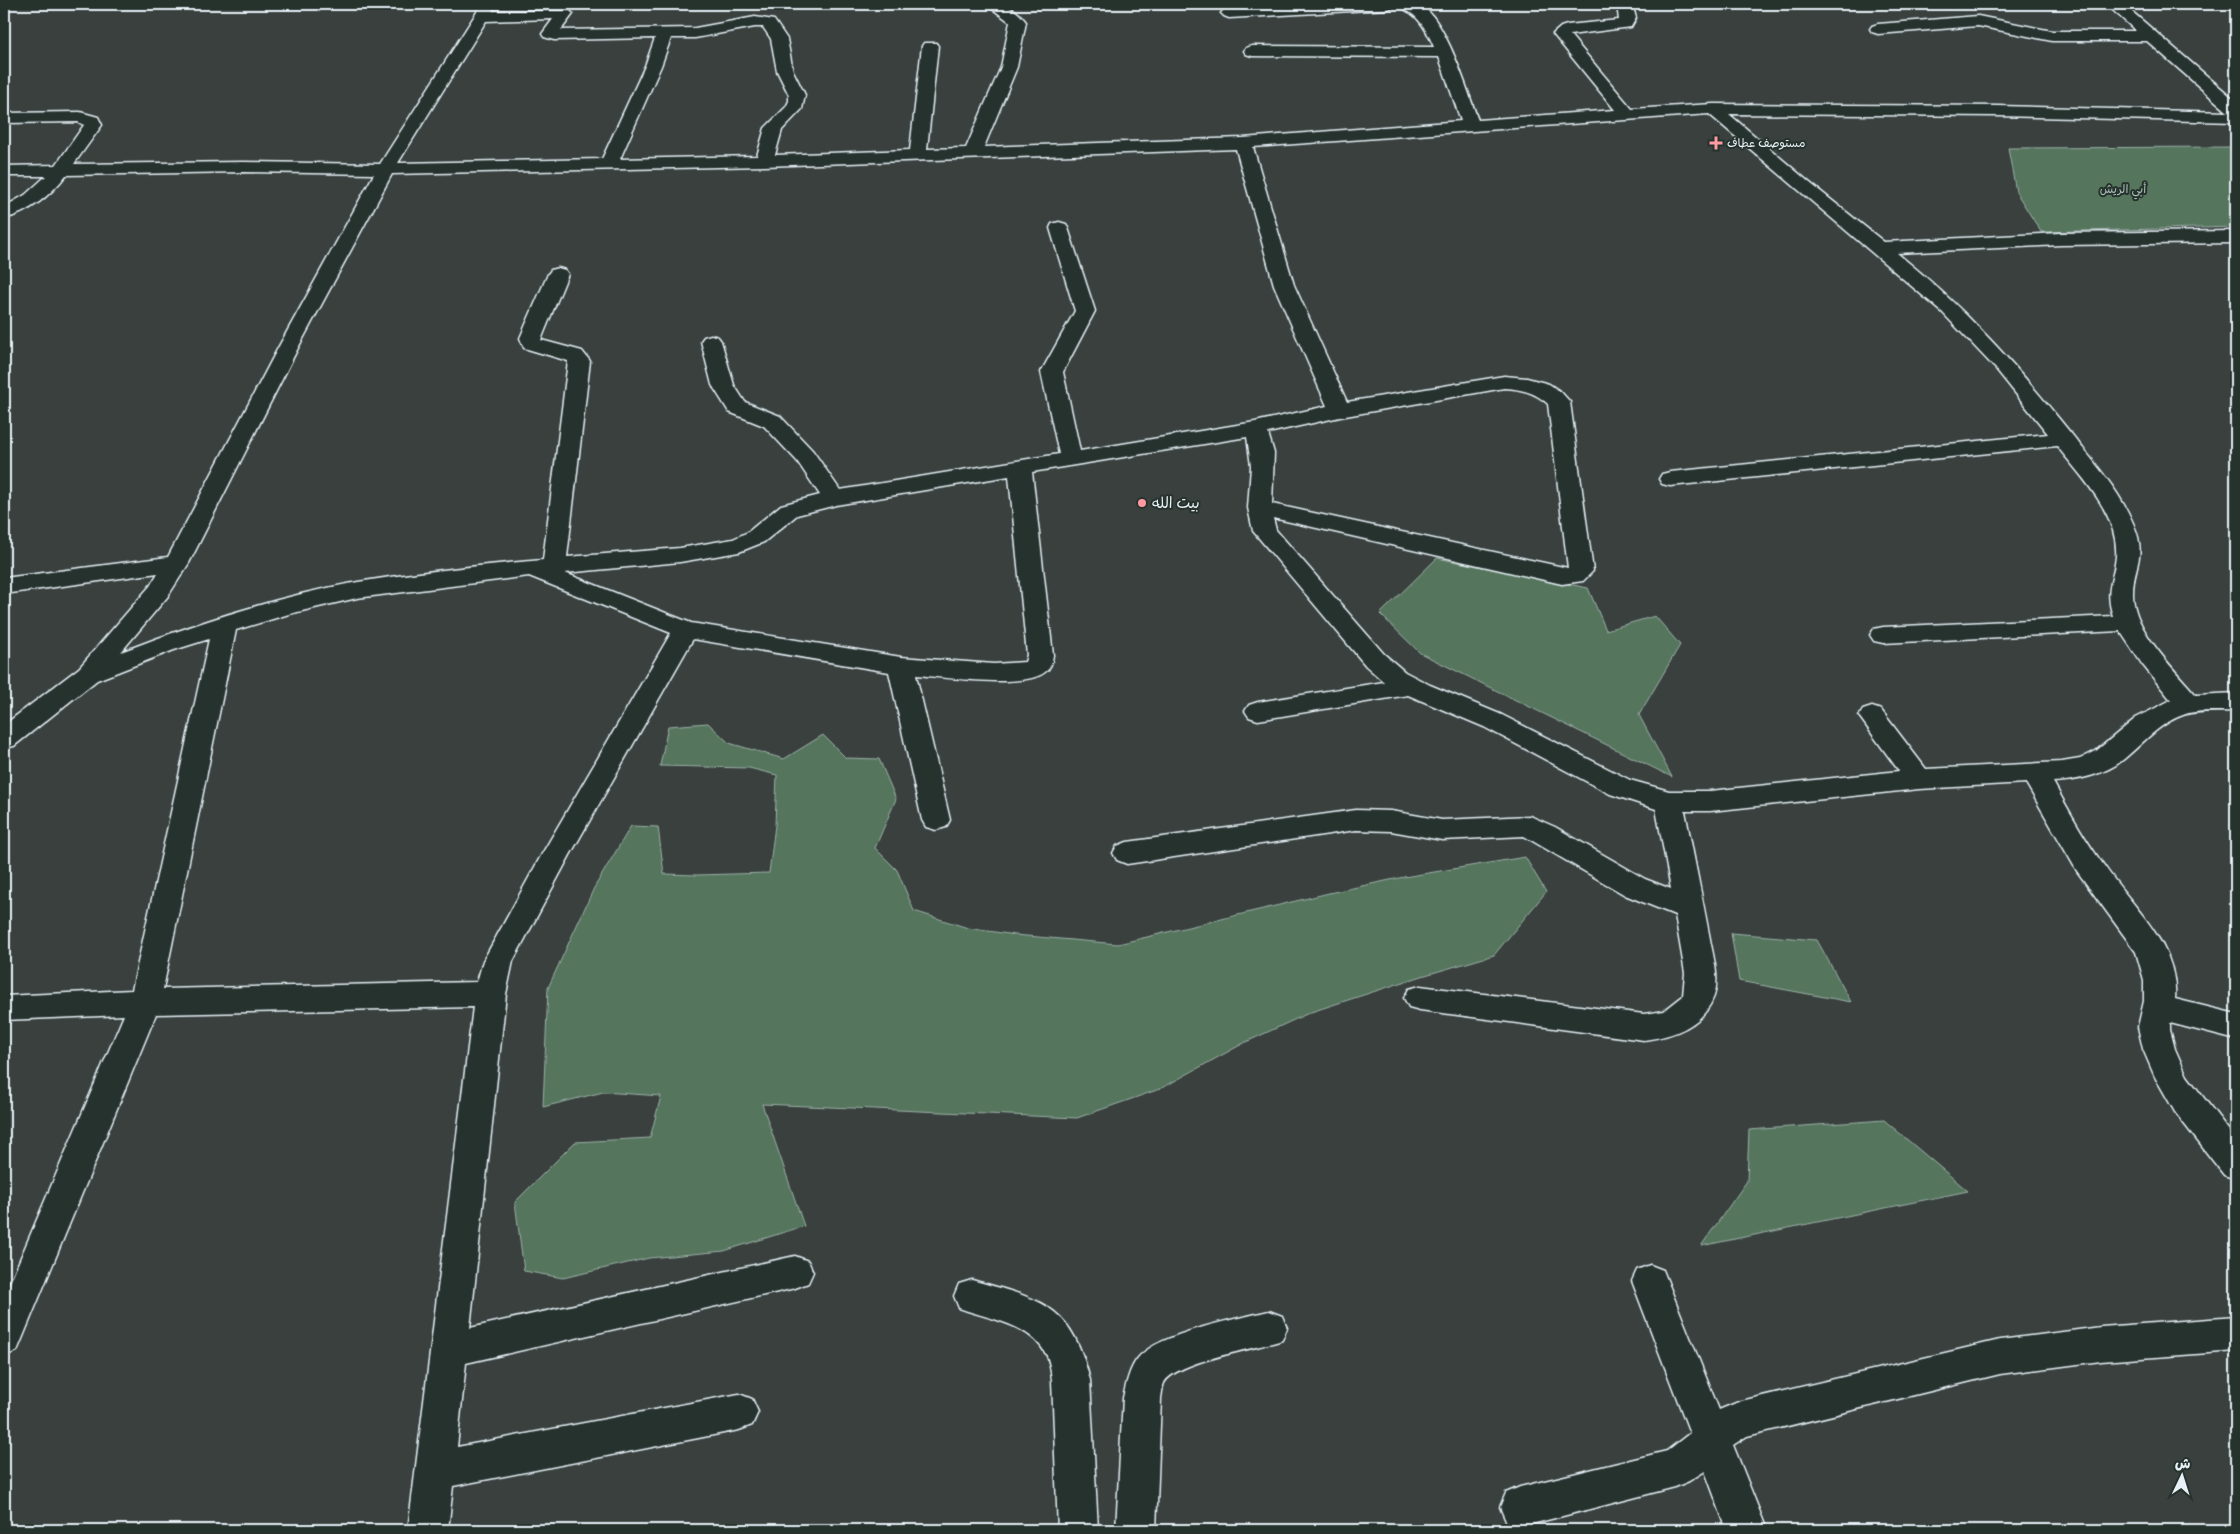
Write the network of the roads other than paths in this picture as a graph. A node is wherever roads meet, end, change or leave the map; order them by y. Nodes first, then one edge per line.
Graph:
1 (993, 4) edge
2 (1388, 4) edge
3 (1406, 4) edge
4 (1624, 4) edge
5 (2114, 4) edge
6 (1276, 7) edge
7 (486, 10) edge
8 (1229, 14) dead end
9 (1878, 29) dead end
10 (664, 34) junction
11 (2152, 36) junction
12 (930, 46) dead end
13 (1252, 51) dead end
14 (1445, 52) junction
15 (1713, 109) junction
16 (2236, 110) edge
17 (1627, 114) junction
18 (2236, 117) edge
19 (4, 118) edge
20 (1471, 126) junction
21 (1243, 143) junction
22 (973, 152) junction
23 (918, 154) junction
24 (764, 161) junction
25 (609, 164) junction
26 (386, 169) junction
27 (62, 170) junction
28 (4, 171) edge
29 (4, 213) edge
30 (1058, 228) dead end
31 (2236, 238) edge
32 (1879, 248) junction
33 (558, 274) dead end
34 (711, 341) dead end
35 (1340, 410) junction
36 (1255, 429) junction
37 (2064, 440) junction
38 (1071, 460) junction
39 (1020, 469) junction
40 (1670, 479) dead end
41 (834, 498) junction
42 (1260, 508) junction
43 (177, 563) junction
44 (542, 567) junction
45 (4, 586) edge
46 (2128, 623) junction
47 (224, 627) junction
48 (686, 630) junction
49 (1883, 635) dead end
50 (901, 665) junction
51 (88, 674) junction
52 (1410, 686) junction
53 (2236, 702) edge
54 (2189, 704) junction
55 (1258, 711) dead end
56 (1872, 716) dead end
57 (4, 739) edge
58 (2035, 774) junction
59 (1919, 779) junction
60 (1669, 801) junction
61 (936, 820) dead end
62 (1127, 853) dead end
63 (1690, 909) junction
64 (490, 994) junction
65 (1420, 998) dead end
66 (145, 1002) junction
67 (2158, 1007) junction
68 (4, 1008) edge
69 (2236, 1027) edge
70 (2236, 1165) edge
71 (795, 1272) dead end
72 (1650, 1281) dead end
73 (972, 1296) dead end
74 (1270, 1328) dead end
75 (2236, 1334) edge
76 (4, 1339) edge
77 (448, 1350) junction
78 (739, 1412) dead end
79 (1710, 1438) junction
80 (435, 1470) junction
81 (1520, 1507) dead end
82 (428, 1530) edge
83 (1078, 1530) edge
84 (1136, 1530) edge
85 (1747, 1530) edge

1 - 22 street
2 - 6 street
3 - 14 street
4 - 17 street
5 - 11 street
6 - 8 street
7 - 10 street
7 - 26 street
9 - 11 street
10 - 24 street
10 - 25 street
11 - 16 street
12 - 23 street
13 - 14 street
14 - 20 street
15 - 17 street
15 - 18 street
15 - 32 street
17 - 20 street
19 - 27 street
20 - 21 street
21 - 22 street
21 - 35 street
22 - 23 street
23 - 24 street
24 - 25 street
25 - 26 street
26 - 27 street
26 - 43 street
27 - 28 street
27 - 29 street
30 - 38 street
31 - 32 street
32 - 37 street
33 - 44 street
34 - 41 street
35 - 36 street
35 - 42 street
36 - 38 street
36 - 42 street
37 - 40 street
37 - 46 street
38 - 39 street
39 - 41 street
39 - 50 street
41 - 44 street
42 - 52 street
43 - 45 street
43 - 51 street
44 - 47 street
44 - 48 street
46 - 49 street
46 - 54 street
47 - 51 street
47 - 66 street
48 - 50 street
48 - 64 street
50 - 61 street
51 - 57 street
52 - 55 street
52 - 60 street
53 - 54 street
54 - 58 street
56 - 59 street
58 - 59 street
58 - 67 street
59 - 60 street
60 - 63 street
62 - 63 street
63 - 65 street
64 - 66 street
64 - 77 street
66 - 68 street
66 - 76 street
67 - 69 street
67 - 70 street
71 - 77 street
72 - 79 street
73 - 83 street
74 - 84 street
75 - 79 street
77 - 80 street
78 - 80 street
79 - 81 street
79 - 85 street
80 - 82 street

